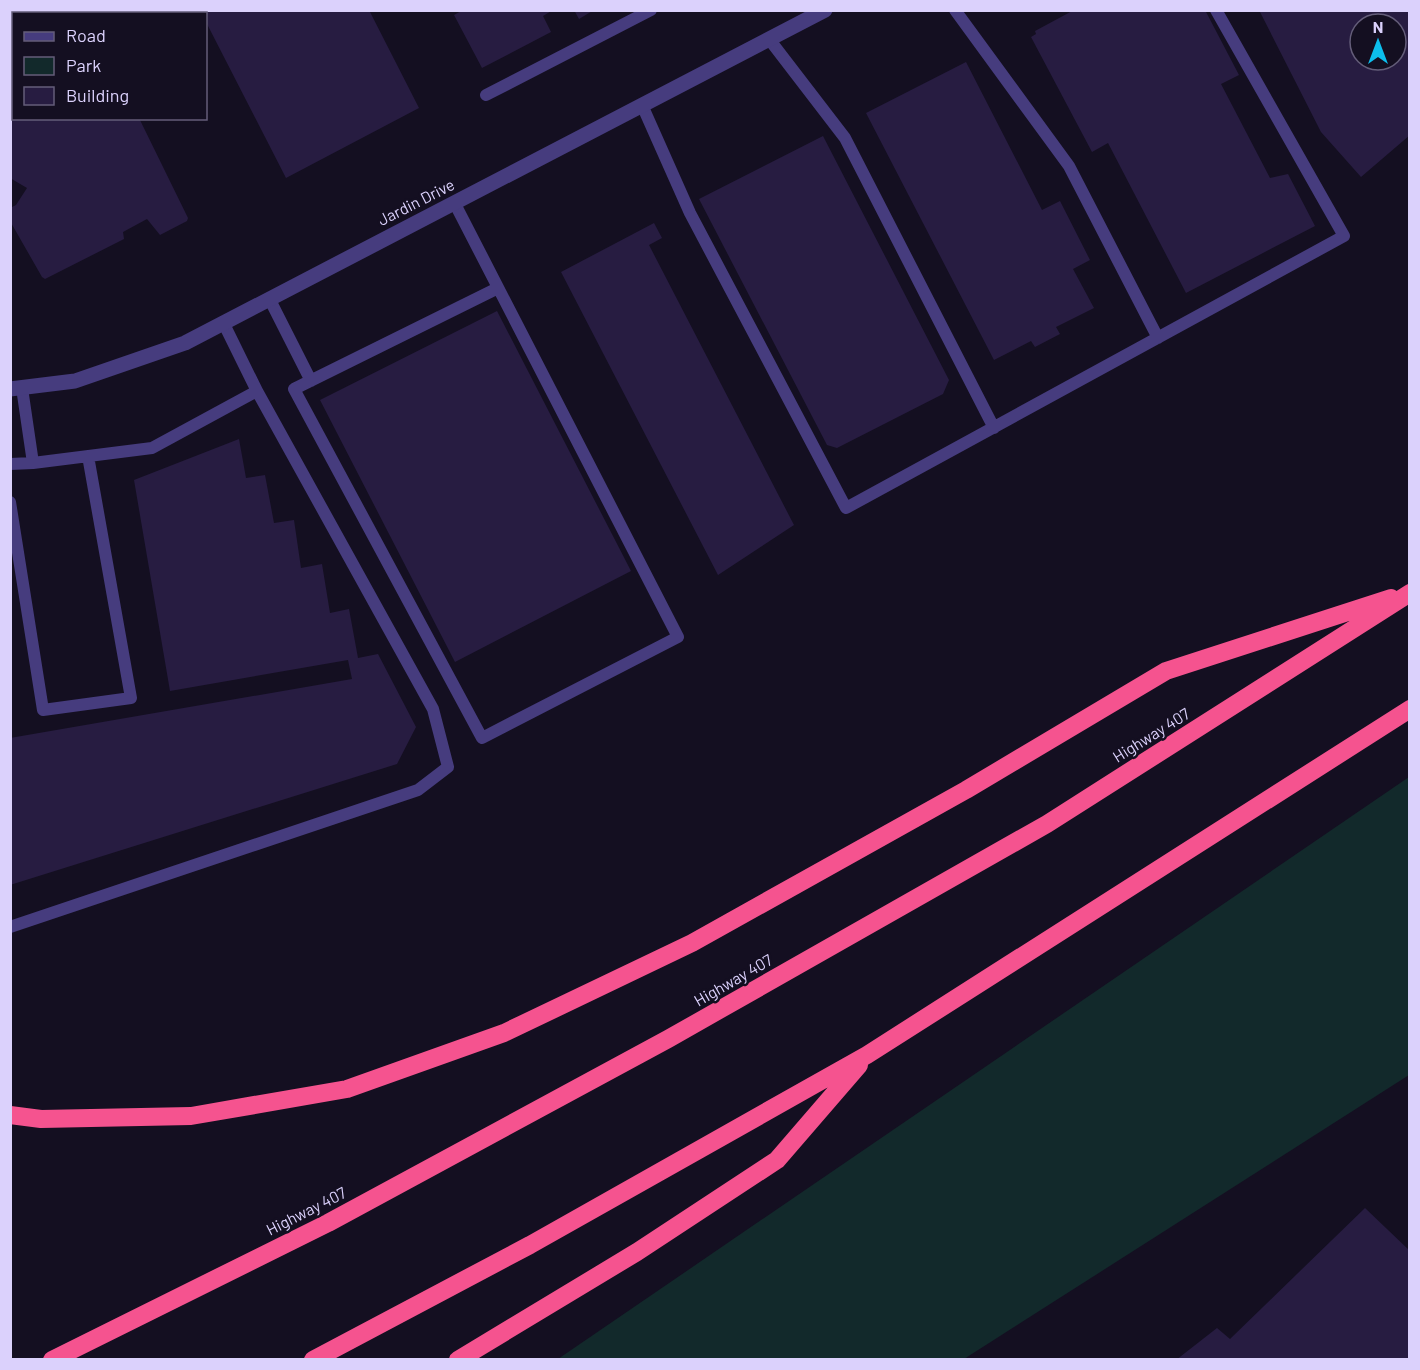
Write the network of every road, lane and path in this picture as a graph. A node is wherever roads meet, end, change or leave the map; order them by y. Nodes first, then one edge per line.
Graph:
1 (651, 10) edge
2 (825, 10) edge
3 (955, 10) edge
4 (1216, 10) edge
5 (769, 39) junction
6 (486, 95) dead end
7 (642, 105) junction
8 (454, 202) junction
9 (498, 288) junction
10 (270, 300) junction
11 (223, 322) junction
12 (1158, 338) junction
13 (310, 381) junction
14 (16, 389) edge
15 (257, 391) junction
16 (994, 428) junction
17 (88, 456) junction
18 (33, 463) junction
19 (10, 464) edge
20 (10, 502) edge
21 (1410, 593) edge
22 (1410, 709) edge
23 (10, 927) edge
24 (867, 1055) junction
25 (10, 1115) edge
26 (52, 1359) edge
27 (313, 1359) edge
28 (458, 1359) edge

1 - 6 lane
2 - 5 street, Jardin Drive
3 - 12 lane
4 - 12 lane
5 - 7 street, Jardin Drive
5 - 16 lane
7 - 8 street, Jardin Drive
7 - 16 lane
8 - 9 lane
8 - 10 street, Jardin Drive
9 - 13 lane
9 - 13 lane
10 - 11 street, Jardin Drive
10 - 13 lane
11 - 14 street, Jardin Drive
11 - 15 lane
12 - 16 lane
14 - 18 lane
15 - 17 lane
15 - 23 lane
17 - 18 lane
17 - 20 lane
18 - 19 lane
21 - 25 highway
21 - 26 highway, Highway 407
22 - 24 highway
24 - 27 highway
24 - 28 highway

